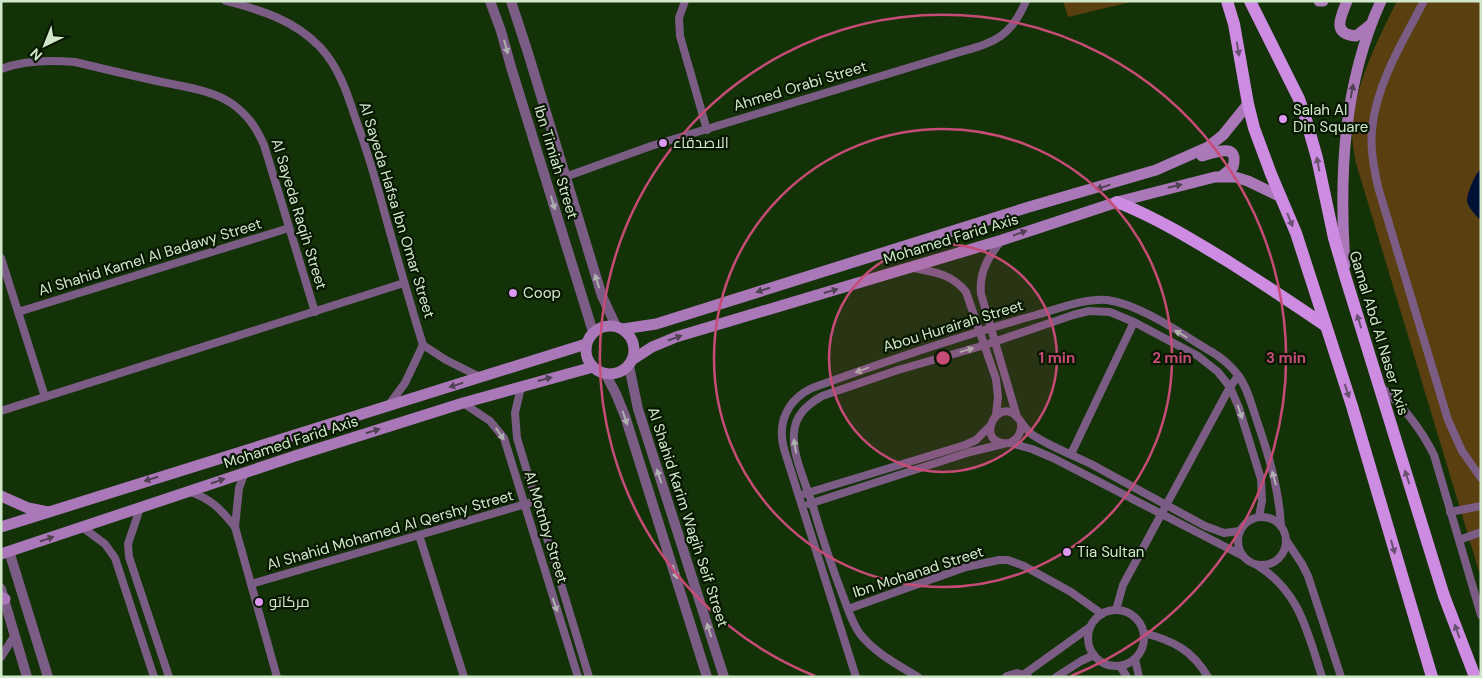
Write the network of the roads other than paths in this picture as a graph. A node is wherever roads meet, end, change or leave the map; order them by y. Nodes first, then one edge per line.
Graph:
1 (226, 1) edge
2 (490, 1) edge
3 (511, 1) edge
4 (686, 1) edge
5 (1026, 1) edge
6 (1227, 1) edge
7 (1250, 1) edge
8 (1347, 1) edge
9 (1381, 1) edge
10 (1424, 1) edge
11 (1370, 25) junction
12 (1, 69) edge
13 (1248, 104) junction
14 (706, 130) junction
15 (1189, 155) junction
16 (1222, 176) junction
17 (565, 177) junction
18 (1281, 197) junction
19 (1117, 202) junction
20 (290, 228) junction
21 (1002, 240) junction
22 (1, 258) edge
23 (912, 267) junction
24 (1346, 279) junction
25 (404, 284) junction
26 (18, 312) junction
27 (315, 312) junction
28 (1134, 322) junction
29 (1326, 326) junction
30 (620, 327) junction
31 (991, 328) junction
32 (980, 330) junction
33 (593, 332) junction
34 (996, 342) junction
35 (586, 344) junction
36 (423, 345) junction
37 (985, 345) junction
38 (631, 363) junction
39 (594, 367) junction
40 (605, 374) junction
41 (1238, 376) junction
42 (482, 377) junction
43 (1230, 386) junction
44 (1380, 386) junction
45 (521, 387) junction
46 (44, 397) junction
47 (464, 403) junction
48 (388, 406) junction
49 (1, 411) edge
50 (996, 415) junction
51 (1019, 420) junction
52 (990, 427) junction
53 (1008, 443) junction
54 (1071, 454) junction
55 (244, 472) junction
56 (1481, 478) edge
57 (188, 491) junction
58 (808, 493) junction
59 (1, 496) edge
60 (799, 496) junction
61 (536, 501) junction
62 (812, 503) junction
63 (1166, 505) junction
64 (524, 506) junction
65 (1481, 506) edge
66 (802, 507) junction
67 (140, 508) junction
68 (50, 512) junction
69 (1450, 512) junction
70 (1161, 514) junction
71 (1259, 517) junction
72 (1281, 526) junction
73 (1, 527) edge
74 (82, 527) junction
75 (235, 527) junction
76 (1240, 531) junction
77 (1481, 532) edge
78 (419, 535) junction
79 (1286, 540) junction
80 (1459, 540) junction
81 (5, 553) edge
82 (1243, 556) junction
83 (1257, 565) junction
84 (133, 567) junction
85 (120, 572) junction
86 (251, 584) junction
87 (2, 595) edge
88 (848, 609) junction
89 (1116, 610) junction
90 (1102, 614) junction
91 (1481, 614) edge
92 (1090, 627) junction
93 (1144, 633) junction
94 (16, 635) junction
95 (1094, 655) junction
96 (1, 657) edge
97 (1135, 659) junction
98 (1120, 666) junction
99 (1025, 676) edge
100 (27, 677) edge
101 (48, 677) edge
102 (154, 677) edge
103 (169, 677) edge
104 (277, 677) edge
105 (464, 677) edge
106 (578, 677) edge
107 (589, 677) edge
108 (707, 677) edge
109 (724, 677) edge
110 (856, 677) edge
111 (918, 677) edge
112 (1007, 677) edge
113 (1056, 677) edge
114 (1127, 677) edge
115 (1139, 677) edge
116 (1208, 677) edge
117 (1322, 677) edge
118 (1341, 677) edge
119 (1432, 677) edge
120 (1475, 677) edge

1 - 25 street, Al Sayeda Hafsa Ibn Omar Street
2 -> 33 street, Ibn Timiah Street
3 - 17 street, Ibn Timiah Street
4 - 14 street
5 - 14 street, Ahmed Orabi Street
6 -> 13 main road
24 -> 7 main road, Gamal Abd Al Naser Axis
8 - 11 main road
9 - 11 main road
10 - 56 street
24 -> 11 main road
12 - 20 street, Al Sayeda Raqih Street
13 - 15 main road, Mohamed Farid Axis
13 - 18 main road
14 - 17 street, Ahmed Orabi Street
15 - 16 main road
15 -> 30 main road, Mohamed Farid Axis
16 - 18 main road, Mohamed Farid Axis
19 -> 16 main road, Mohamed Farid Axis
30 -> 17 street, Ibn Timiah Street
18 -> 29 main road
21 -> 19 main road, Mohamed Farid Axis
19 - 29 main road
20 - 26 street, Al Shahid Kamel Al Badawy Street
20 - 27 street, Al Sayeda Raqih Street
21 - 23 main road, Mohamed Farid Axis
21 - 31 street
22 - 26 street
23 - 32 street
38 -> 23 main road, Mohamed Farid Axis
44 -> 24 main road, Gamal Abd Al Naser Axis
25 - 27 street
25 - 36 street, Al Sayeda Hafsa Ibn Omar Street
26 - 46 street
27 - 46 street
28 - 34 street, Abou Hurairah Street
28 - 43 street, Abou Hurairah Street
28 - 54 street
29 -> 119 main road
30 - 33 main road
30 - 38 main road
31 - 32 street, Abou Hurairah Street
31 - 34 street
41 -> 31 street, Abou Hurairah Street
32 - 37 street
32 -> 60 street, Abou Hurairah Street
33 - 35 main road
34 - 37 street, Abou Hurairah Street
34 - 51 street
35 - 39 main road
35 - 42 main road, Mohamed Farid Axis
36 - 42 street
36 - 48 street
37 - 50 street
58 -> 37 street, Abou Hurairah Street
38 - 40 main road
109 -> 38 street, Al Shahid Karim Wagih Seif Street
39 - 40 main road
45 -> 39 main road, Mohamed Farid Axis
40 -> 108 street, Al Shahid Karim Wagih Seif Street
41 - 43 street
72 -> 41 street, Abou Hurairah Street
42 -> 48 main road, Mohamed Farid Axis
43 - 63 street
43 -> 71 street, Abou Hurairah Street
44 - 69 street
120 -> 44 main road, Gamal Abd Al Naser Axis
45 - 47 main road, Mohamed Farid Axis
45 - 61 street, Al Motnby Street
46 - 49 street
55 -> 47 main road, Mohamed Farid Axis
47 -> 64 street, Al Motnby Street
48 -> 68 main road, Mohamed Farid Axis
50 - 51 street
50 - 52 street
51 - 53 street
51 - 54 street
52 - 53 street
52 - 58 street
53 - 62 street
53 - 70 street
54 - 63 street
57 -> 55 main road, Mohamed Farid Axis
55 - 75 street
57 - 67 main road, Mohamed Farid Axis
57 - 75 street
58 - 60 street
58 - 62 street, Abou Hurairah Street
59 - 68 main road
60 - 66 street, Abou Hurairah Street
61 - 64 street, Al Shahid Mohamed Al Qershy Street
61 - 107 street, Al Motnby Street
62 - 66 street
62 - 88 street, Abou Hurairah Street
63 - 70 street
63 - 76 street
64 - 78 street, Al Shahid Mohamed Al Qershy Street
64 -> 106 street, Al Motnby Street
65 - 69 street
66 - 110 street, Abou Hurairah Street
67 - 74 main road, Mohamed Farid Axis
67 - 84 street
68 - 73 main road, Mohamed Farid Axis
69 - 80 street
70 - 82 street
70 - 89 street
71 - 72 street
71 - 76 street
72 - 79 street
81 -> 74 main road, Mohamed Farid Axis
74 - 85 street
75 - 86 street
76 - 82 street
77 - 80 street
78 - 86 street, Al Shahid Mohamed Al Qershy Street
78 - 105 street
79 - 83 street
79 - 118 street
80 - 91 street
81 - 101 street
82 - 83 street
83 - 117 street
84 - 85 street
84 - 103 street
85 - 102 street
86 - 104 street
87 - 94 street
88 - 90 street, Ibn Mohanad Street
88 - 111 street, Abou Hurairah Street
89 - 90 street
89 - 93 street
90 - 92 street
92 - 95 street
92 - 99 street
93 - 97 street
93 - 116 street
94 - 96 street
94 - 100 street
95 - 98 street
95 - 113 street
97 - 98 street
97 - 115 street
98 - 114 street
99 - 112 street

